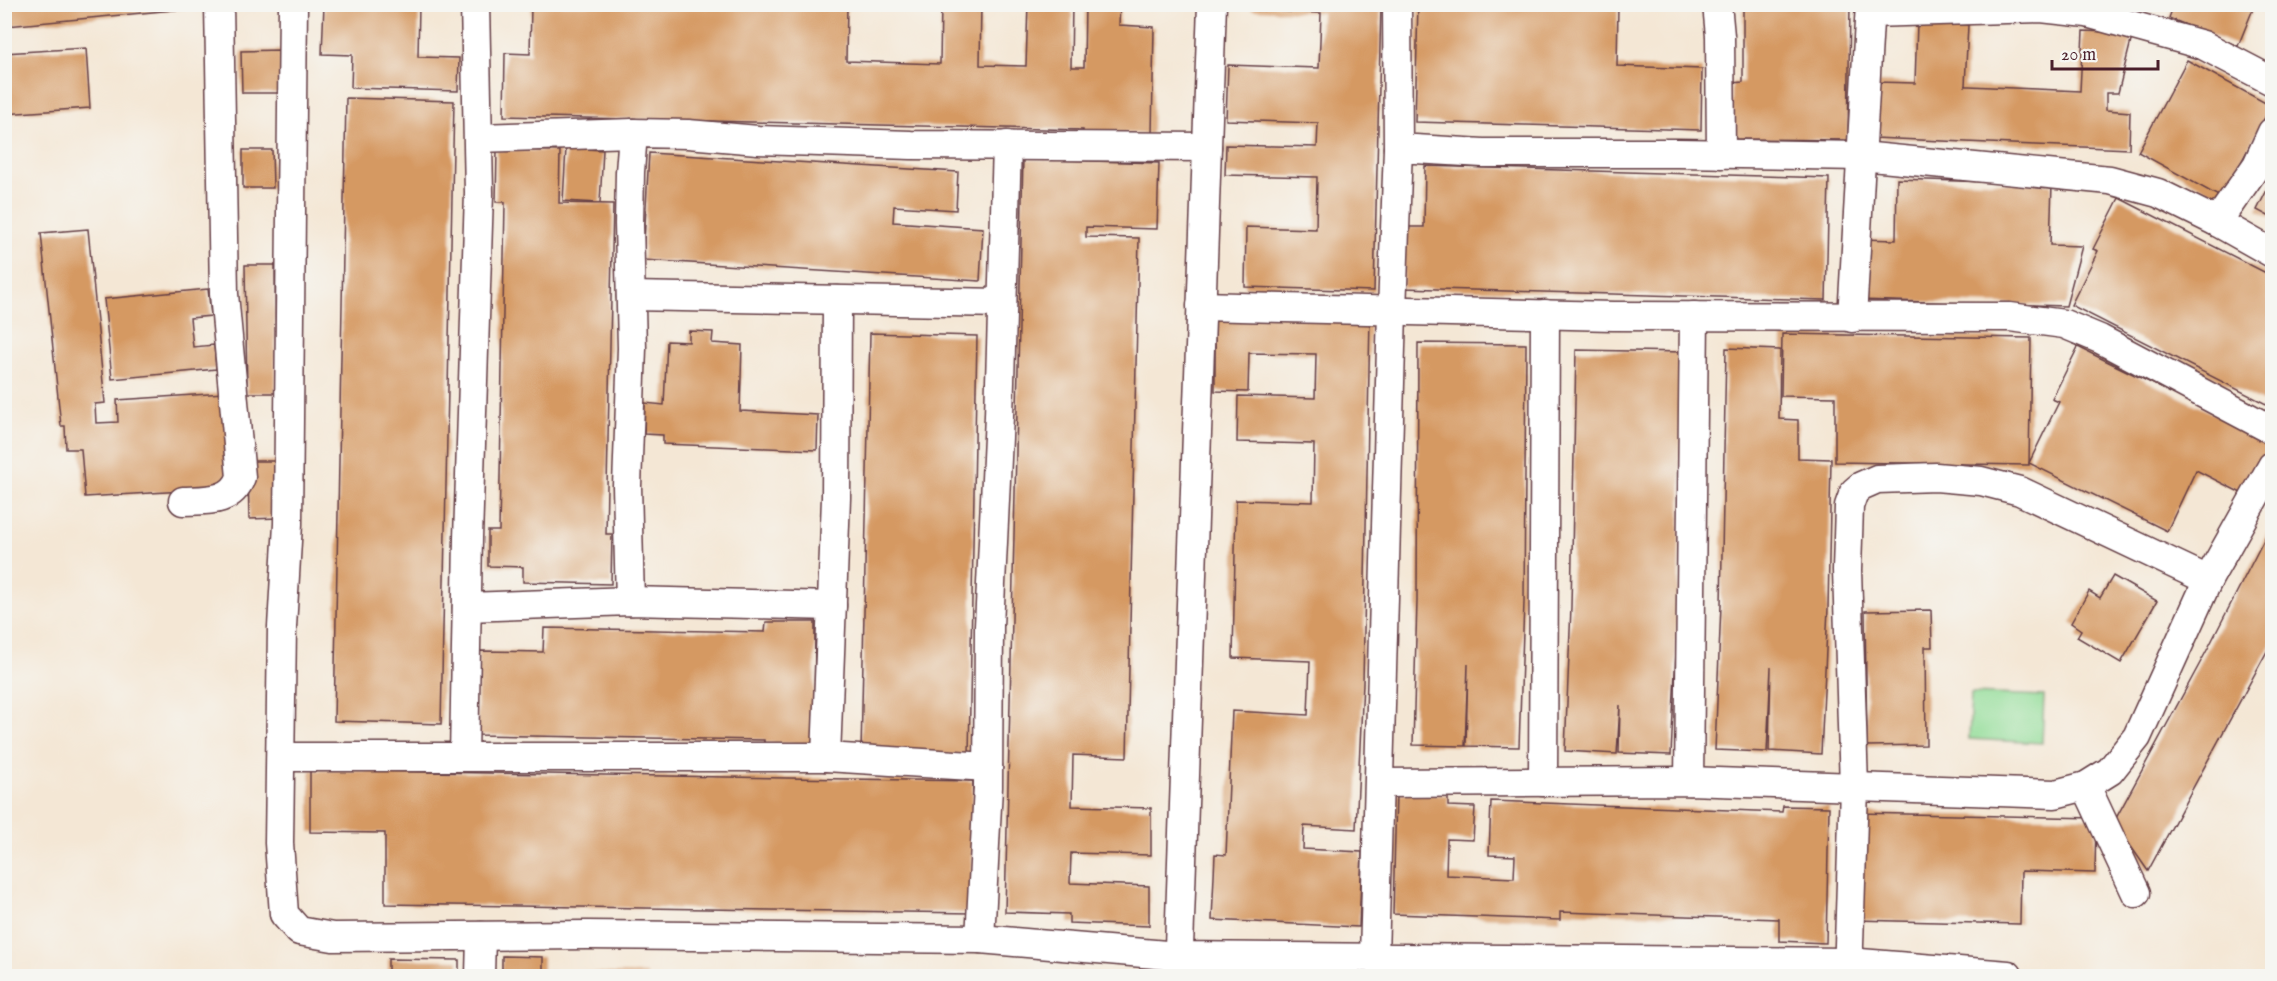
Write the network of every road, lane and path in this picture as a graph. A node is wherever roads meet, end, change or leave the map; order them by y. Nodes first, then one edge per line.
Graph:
1 (219, 4) edge
2 (293, 4) edge
3 (475, 4) edge
4 (1212, 4) edge
5 (1397, 4) edge
6 (1718, 4) edge
7 (1870, 9) edge
8 (2272, 81) edge
9 (2272, 132) edge
10 (633, 133) junction
11 (479, 138) junction
12 (1007, 145) junction
13 (1207, 147) junction
14 (1398, 148) junction
15 (1721, 154) junction
16 (1861, 156) junction
17 (2217, 222) junction
18 (2272, 253) edge
19 (631, 296) junction
20 (837, 300) junction
21 (1002, 303) junction
22 (1201, 306) junction
23 (1392, 311) junction
24 (1545, 314) junction
25 (1694, 316) junction
26 (1852, 318) junction
27 (2272, 430) edge
28 (2272, 466) edge
29 (183, 501) dead end
30 (2208, 580) junction
31 (630, 601) junction
32 (832, 606) junction
33 (467, 607) junction
34 (281, 757) junction
35 (464, 757) junction
36 (826, 757) junction
37 (988, 767) junction
38 (1689, 781) junction
39 (1543, 782) junction
40 (1380, 783) junction
41 (2086, 786) junction
42 (1854, 787) junction
43 (2136, 893) dead end
44 (481, 936) junction
45 (980, 939) junction
46 (1374, 957) junction
47 (1178, 966) edge
48 (1848, 969) edge
49 (2008, 975) dead end
50 (480, 976) edge

1 - 29 street
2 - 34 street
3 - 11 street
4 - 13 street
5 - 14 street
6 - 15 street
7 - 8 street
7 - 16 street
9 - 17 street
10 - 11 street
10 - 12 street
10 - 19 street
11 - 33 street
12 - 13 street
12 - 21 street
13 - 22 street
14 - 15 street
14 - 23 street
15 - 16 street
16 - 17 street
16 - 26 street
17 - 18 street
19 - 20 street
19 - 31 street
20 - 21 street
20 - 32 street
21 - 37 street
22 - 23 street
22 - 47 street
23 - 24 street
23 - 40 street
24 - 25 street
24 - 39 street
25 - 26 street
25 - 38 street
26 - 27 street
28 - 30 street
30 - 41 street
30 - 42 street
31 - 32 street
31 - 33 street
32 - 36 street
33 - 35 street
34 - 35 street
34 - 44 street
35 - 36 street
36 - 37 street
37 - 45 street
38 - 39 street
38 - 42 street
39 - 40 street
40 - 46 street
41 - 42 street
41 - 43 street
42 - 48 street
44 - 45 street
44 - 50 street
45 - 47 street
46 - 47 street
46 - 48 street
48 - 49 street

